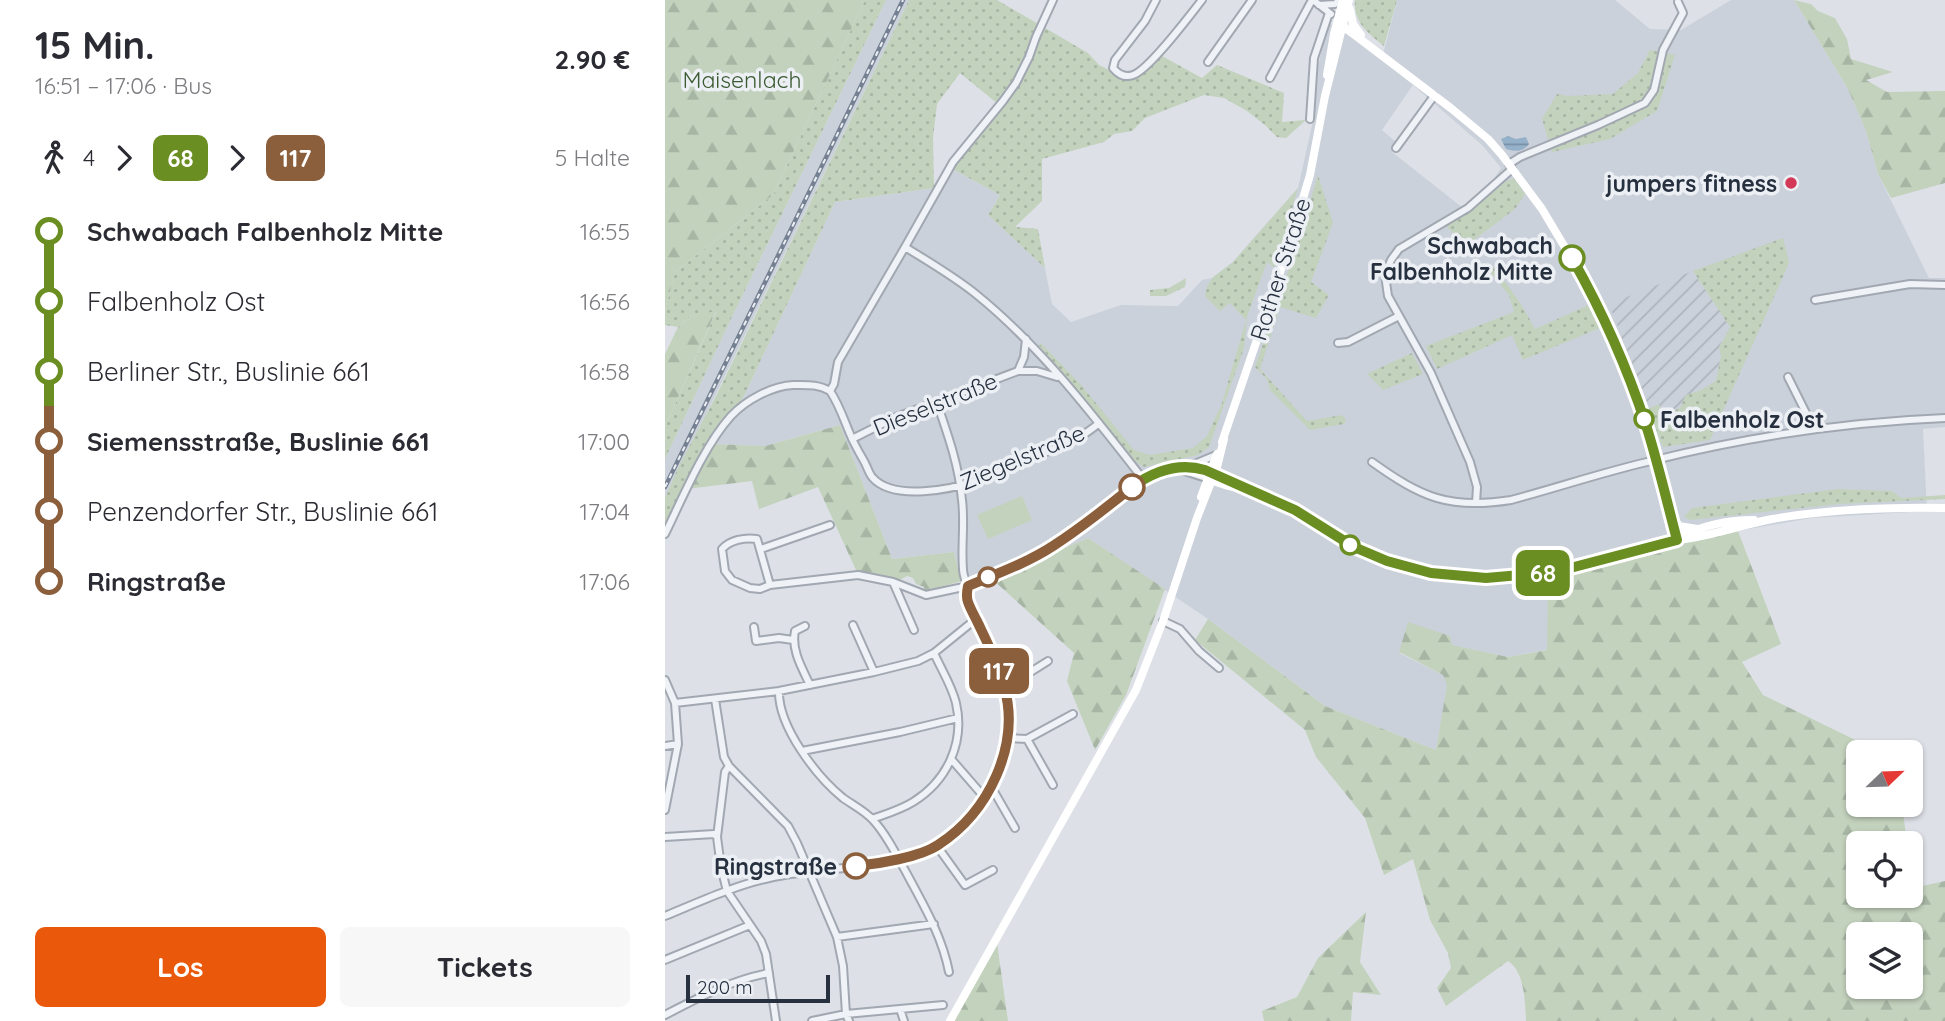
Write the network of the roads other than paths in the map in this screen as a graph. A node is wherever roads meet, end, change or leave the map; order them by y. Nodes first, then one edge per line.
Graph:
1 (1053, 0) edge
2 (1156, 0) edge
3 (1202, 0) edge
4 (1252, 0) edge
5 (1345, 1) edge
6 (1315, 2) edge
7 (1678, 2) edge
8 (1329, 13) junction
9 (1340, 23) junction
10 (1370, 47) junction
11 (1207, 62) dead end
12 (1270, 78) dead end
13 (1434, 96) junction
14 (1310, 119) dead end
15 (1396, 148) dead end
16 (1511, 166) junction
17 (905, 247) junction
18 (1945, 285) edge
19 (1815, 300) dead end
20 (1399, 316) junction
21 (1026, 339) junction
22 (1338, 343) dead end
23 (1018, 371) junction
24 (1060, 377) junction
25 (1788, 377) dead end
26 (829, 391) junction
27 (937, 403) junction
28 (1945, 418) edge
29 (1099, 423) junction
30 (1814, 429) junction
31 (852, 439) junction
32 (1224, 439) junction
33 (1216, 455) junction
34 (1655, 460) junction
35 (1372, 462) dead end
36 (1190, 466) junction
37 (1173, 468) junction
38 (1211, 476) junction
39 (1143, 479) junction
40 (961, 486) junction
41 (1476, 503) junction
42 (1668, 508) junction
43 (1945, 508) edge
44 (1769, 520) junction
45 (830, 525) dead end
46 (1700, 529) junction
47 (665, 534) edge
48 (1677, 540) junction
49 (761, 549) junction
50 (893, 582) junction
51 (771, 585) junction
52 (968, 586) junction
53 (976, 618) junction
54 (1163, 621) junction
55 (852, 625) dead end
56 (754, 626) dead end
57 (805, 626) dead end
58 (914, 630) dead end
59 (793, 640) junction
60 (934, 653) junction
61 (1048, 661) dead end
62 (1219, 668) dead end
63 (874, 672) junction
64 (665, 680) edge
65 (810, 685) junction
66 (1005, 688) junction
67 (779, 691) junction
68 (715, 699) junction
69 (675, 703) junction
70 (1073, 714) dead end
71 (958, 719) junction
72 (1007, 738) junction
73 (1027, 738) junction
74 (678, 744) junction
75 (665, 746) edge
76 (802, 751) junction
77 (952, 760) junction
78 (729, 766) junction
79 (1053, 785) dead end
80 (992, 788) junction
81 (985, 798) junction
82 (665, 810) edge
83 (872, 819) junction
84 (1014, 828) dead end
85 (665, 837) edge
86 (717, 837) junction
87 (937, 846) junction
88 (899, 859) junction
89 (809, 870) junction
90 (993, 870) dead end
91 (727, 891) junction
92 (665, 916) edge
93 (934, 924) junction
94 (750, 925) junction
95 (837, 937) junction
96 (665, 960) edge
97 (949, 972) dead end
98 (769, 973) junction
99 (943, 1005) dead end
100 (899, 1009) junction
101 (665, 1015) edge
102 (848, 1017) edge
103 (776, 1021) edge
104 (812, 1021) edge
105 (904, 1021) edge
106 (950, 1021) edge

1 - 17 street
2 - 3 street
4 - 11 street
5 - 6 street
5 - 9 main road, Rother Straße
5 - 10 main road
6 - 8 street
6 - 12 street
7 - 16 street
8 - 9 street
8 - 14 street
9 - 10 main road
9 - 32 main road, Rother Straße
10 - 13 main road
13 - 15 street
13 - 16 main road
16 - 20 street
16 - 34 main road
17 - 21 street
17 - 26 street
18 - 19 street
20 - 22 street
20 - 41 street
21 - 23 street, Dieselstraße
21 - 24 street
23 - 24 street, Dieselstraße
23 - 27 street, Dieselstraße
24 - 29 street
25 - 30 street
26 - 31 street, Ziegelstraße
26 - 47 street
27 - 31 street, Dieselstraße
27 - 40 street
28 - 30 street
29 - 39 street
29 - 40 street, Ziegelstraße
30 - 34 street
31 - 40 street, Ziegelstraße
32 - 33 main road, Rother Straße
32 - 38 main road, Rother Straße
33 - 36 street
33 - 38 main road, Rother Straße
34 - 41 street
34 - 42 main road
35 - 41 street
36 - 37 street
36 - 38 street
37 - 38 street
37 - 39 street
38 - 48 main road
38 - 54 main road
39 - 52 street
40 - 52 street
42 - 46 main road
42 - 48 main road
43 - 44 main road
44 - 46 main road
44 - 48 main road
45 - 49 street
46 - 48 main road
49 - 51 street
49 - 51 street
50 - 51 street
50 - 52 street
50 - 58 street
52 - 53 street
53 - 60 street
53 - 66 street
54 - 62 street
54 - 106 main road
55 - 63 street
56 - 59 street
57 - 59 street
59 - 65 street
60 - 63 street
60 - 71 street
61 - 66 street
63 - 65 street
64 - 69 street
65 - 67 street
66 - 72 street
67 - 68 street
67 - 76 street
68 - 69 street
68 - 78 street
69 - 74 street
70 - 73 street
71 - 76 street
71 - 77 street
72 - 73 street
72 - 80 street
73 - 79 street
74 - 75 street
74 - 82 street
76 - 83 street
77 - 81 street
77 - 83 street
78 - 86 street
78 - 89 street
80 - 81 street
80 - 84 street
81 - 87 street
83 - 88 street
85 - 86 street
86 - 91 street
87 - 88 street
87 - 90 street
88 - 89 street
88 - 93 street
89 - 91 street
89 - 95 street
91 - 92 street
91 - 94 street
93 - 95 street
93 - 97 street
94 - 96 street
94 - 98 street
95 - 102 street
98 - 101 street
98 - 103 street
99 - 100 street
100 - 102 street
100 - 105 street
102 - 104 street

